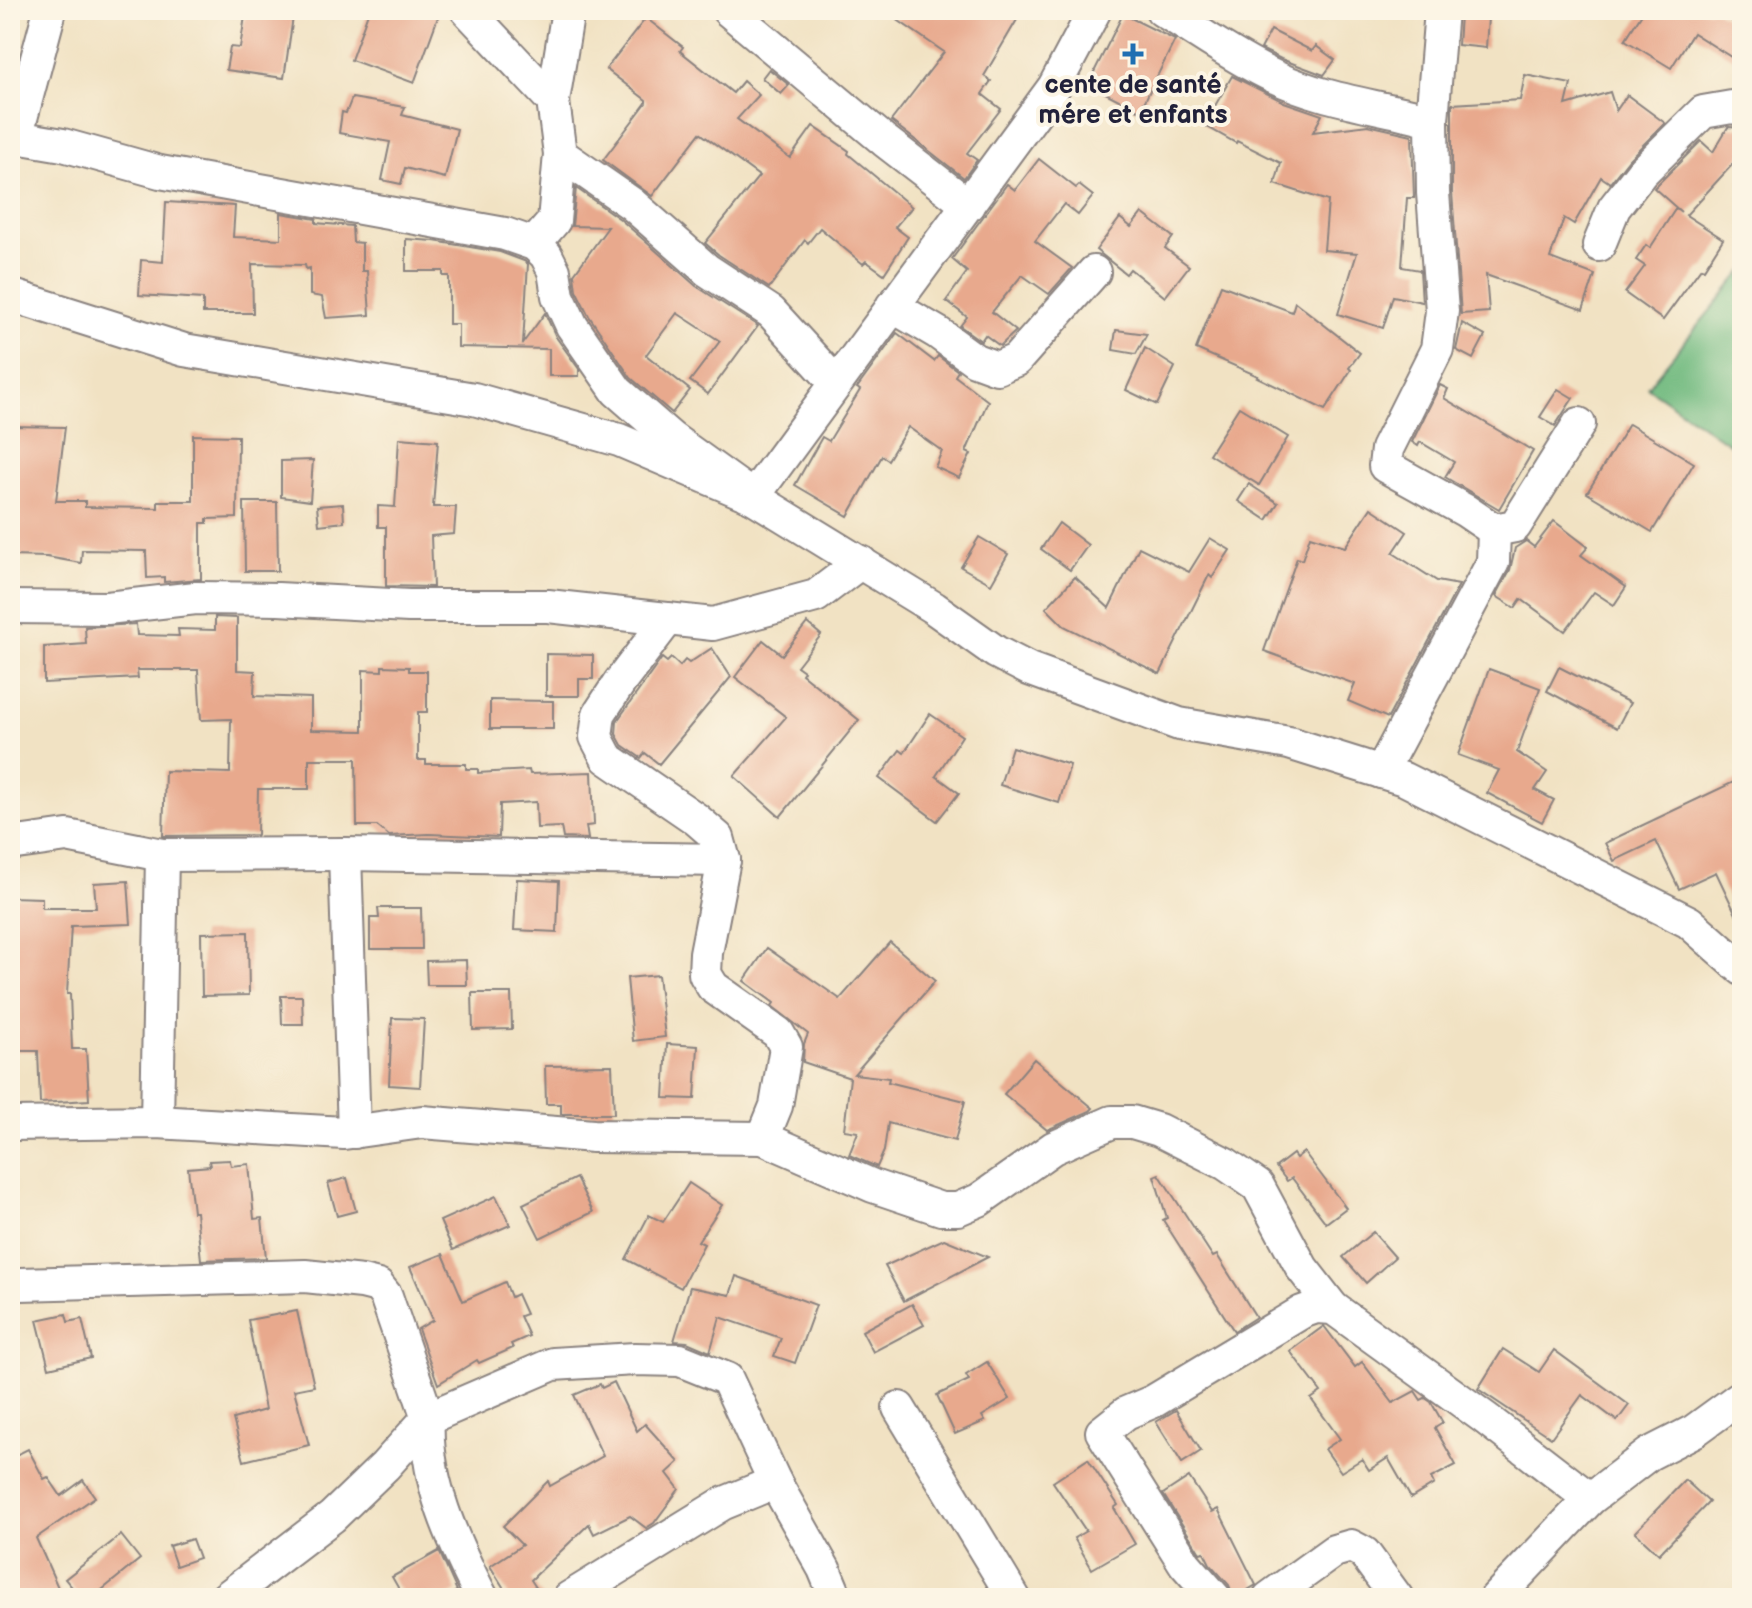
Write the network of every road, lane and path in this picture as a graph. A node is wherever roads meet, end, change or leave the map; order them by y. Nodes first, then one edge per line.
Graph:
1 (50, 10) edge
2 (467, 10) edge
3 (568, 10) edge
4 (728, 10) edge
5 (1094, 10) edge
6 (1162, 10) edge
7 (1441, 10) edge
8 (553, 101) junction
9 (1742, 109) edge
10 (1432, 120) junction
11 (13, 136) edge
12 (560, 154) junction
13 (968, 205) junction
14 (534, 244) junction
15 (1599, 245) dead end
16 (1094, 272) dead end
17 (10, 295) edge
18 (892, 306) junction
19 (835, 382) junction
20 (1579, 424) dead end
21 (753, 497) junction
22 (1494, 530) junction
23 (861, 562) junction
24 (10, 607) edge
25 (668, 619) junction
26 (1381, 772) junction
27 (10, 844) edge
28 (345, 854) junction
29 (162, 855) junction
30 (724, 860) junction
31 (1742, 969) edge
32 (157, 1122) junction
33 (10, 1124) edge
34 (354, 1132) junction
35 (763, 1138) junction
36 (20, 1284) dead end
37 (1333, 1308) junction
38 (1742, 1396) edge
39 (899, 1408) dead end
40 (428, 1418) junction
41 (775, 1482) junction
42 (1590, 1499) junction
43 (226, 1598) edge
44 (482, 1598) edge
45 (569, 1598) edge
46 (836, 1598) edge
47 (1014, 1598) edge
48 (1215, 1598) edge
49 (1269, 1598) edge
50 (1397, 1598) edge
51 (1496, 1598) edge

1 - 11 street
2 - 8 street
3 - 8 street
4 - 13 street
5 - 13 street
6 - 10 street
7 - 10 street
8 - 12 street
9 - 15 street
10 - 22 street
11 - 14 street
12 - 14 street
12 - 19 street
13 - 18 street
14 - 21 street
16 - 18 street
17 - 21 street
18 - 19 street
19 - 21 street
20 - 22 street
21 - 23 street
22 - 26 street
23 - 25 street
23 - 26 street
24 - 25 street
25 - 30 street
26 - 31 street
27 - 29 street
28 - 29 street
28 - 30 street
28 - 34 street
29 - 32 street
30 - 35 street
32 - 33 street
32 - 34 street
34 - 35 street
35 - 37 street
36 - 40 street
37 - 42 street
37 - 48 street
38 - 42 street
39 - 47 street
40 - 41 street
40 - 43 street
40 - 44 street
41 - 45 street
41 - 46 street
42 - 51 street
49 - 50 street

